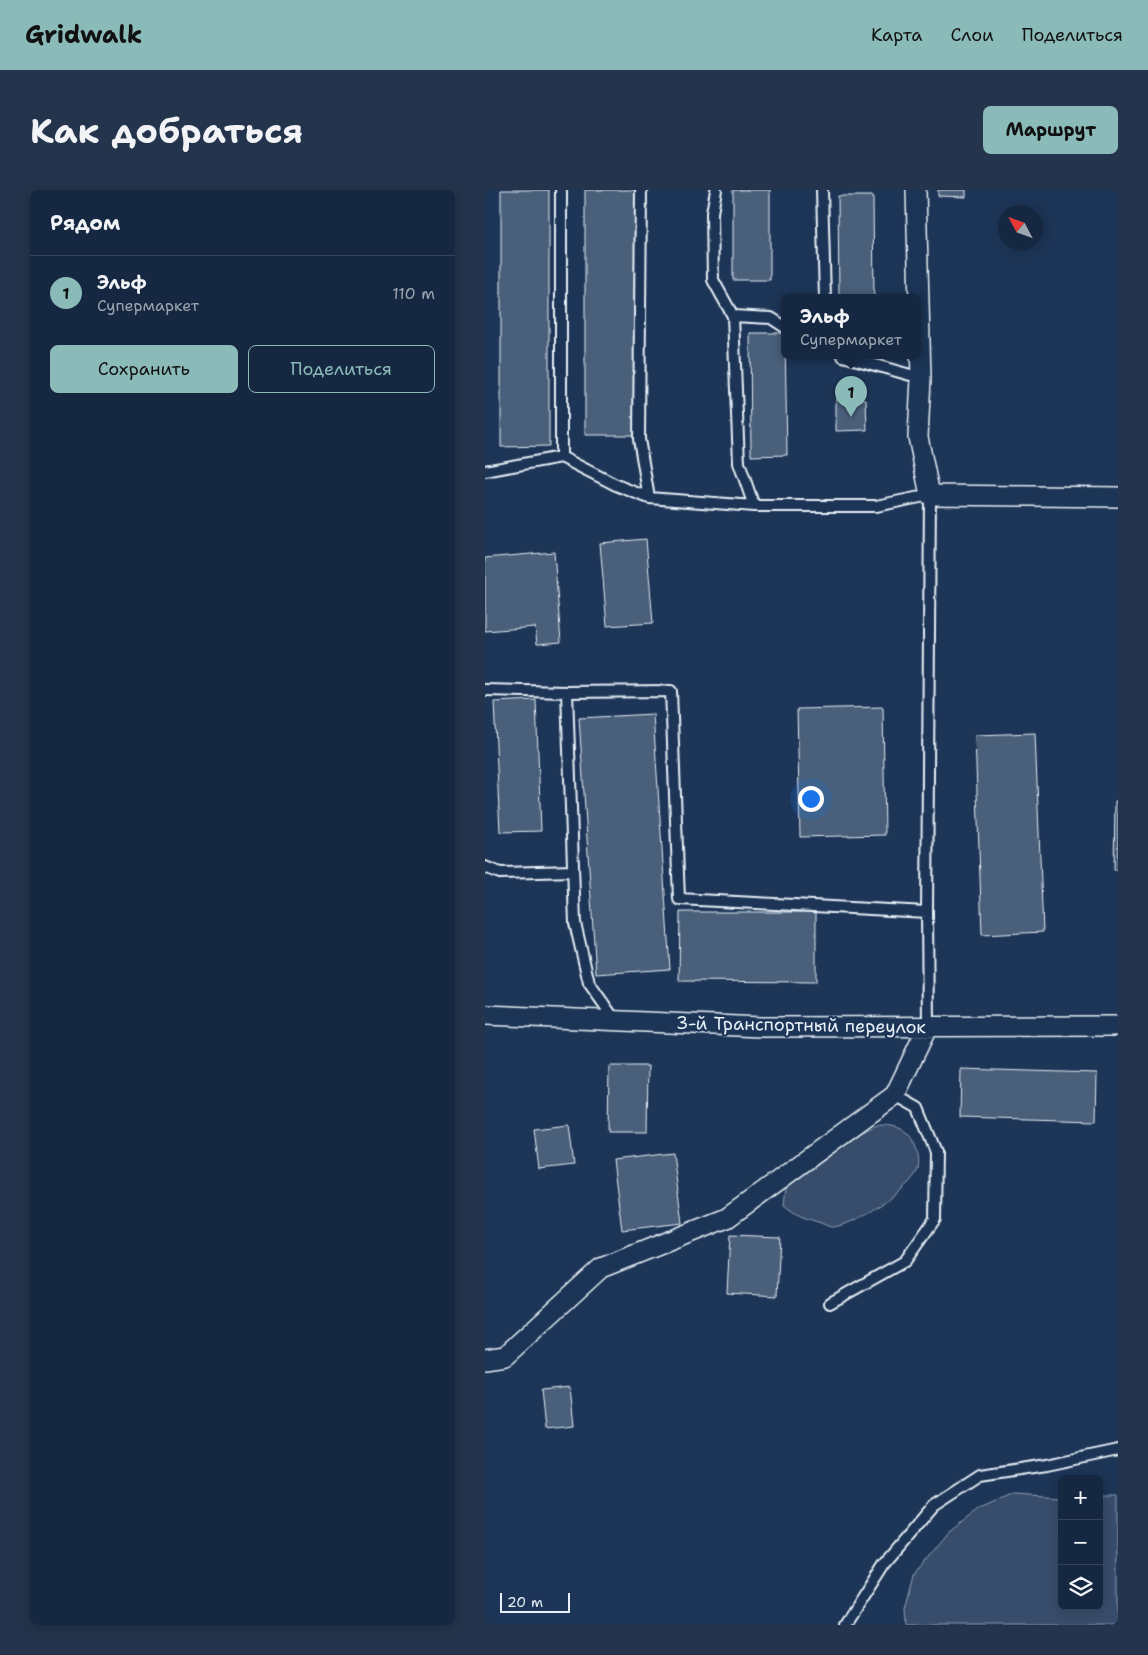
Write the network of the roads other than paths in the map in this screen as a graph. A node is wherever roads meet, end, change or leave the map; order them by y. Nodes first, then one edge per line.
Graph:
1 (561, 190) edge
2 (641, 190) edge
3 (716, 190) edge
4 (822, 190) edge
5 (916, 190) edge
6 (825, 294) edge
7 (918, 294) edge
8 (733, 316) junction
9 (781, 324) edge
10 (854, 359) edge
11 (920, 359) edge
12 (921, 378) junction
13 (561, 457) junction
14 (485, 471) edge
15 (930, 495) junction
16 (1118, 497) edge
17 (649, 498) junction
18 (754, 506) junction
19 (485, 690) edge
20 (567, 692) junction
21 (485, 867) edge
22 (573, 871) junction
23 (927, 912) junction
24 (485, 1015) edge
25 (615, 1020) junction
26 (928, 1026) junction
27 (1118, 1026) edge
28 (895, 1095) junction
29 (830, 1303) dead end
30 (485, 1359) edge
31 (1118, 1450) edge
32 (845, 1625) edge

1 - 13 lane
2 - 17 lane
3 - 8 lane
4 - 6 lane
5 - 7 street
8 - 9 lane
8 - 18 lane
10 - 12 lane
11 - 12 street
12 - 15 street
13 - 14 lane
13 - 17 lane
15 - 16 street
15 - 18 lane
15 - 23 lane
17 - 18 lane
19 - 20 lane
20 - 22 lane
20 - 23 lane
21 - 22 lane
22 - 25 lane
23 - 26 lane
24 - 25 street, 3-й Транспортный переулок
25 - 26 street, 3-й Транспортный переулок
26 - 27 street, 3-й Транспортный переулок
26 - 28 street
28 - 29 lane
28 - 30 street
31 - 32 lane

